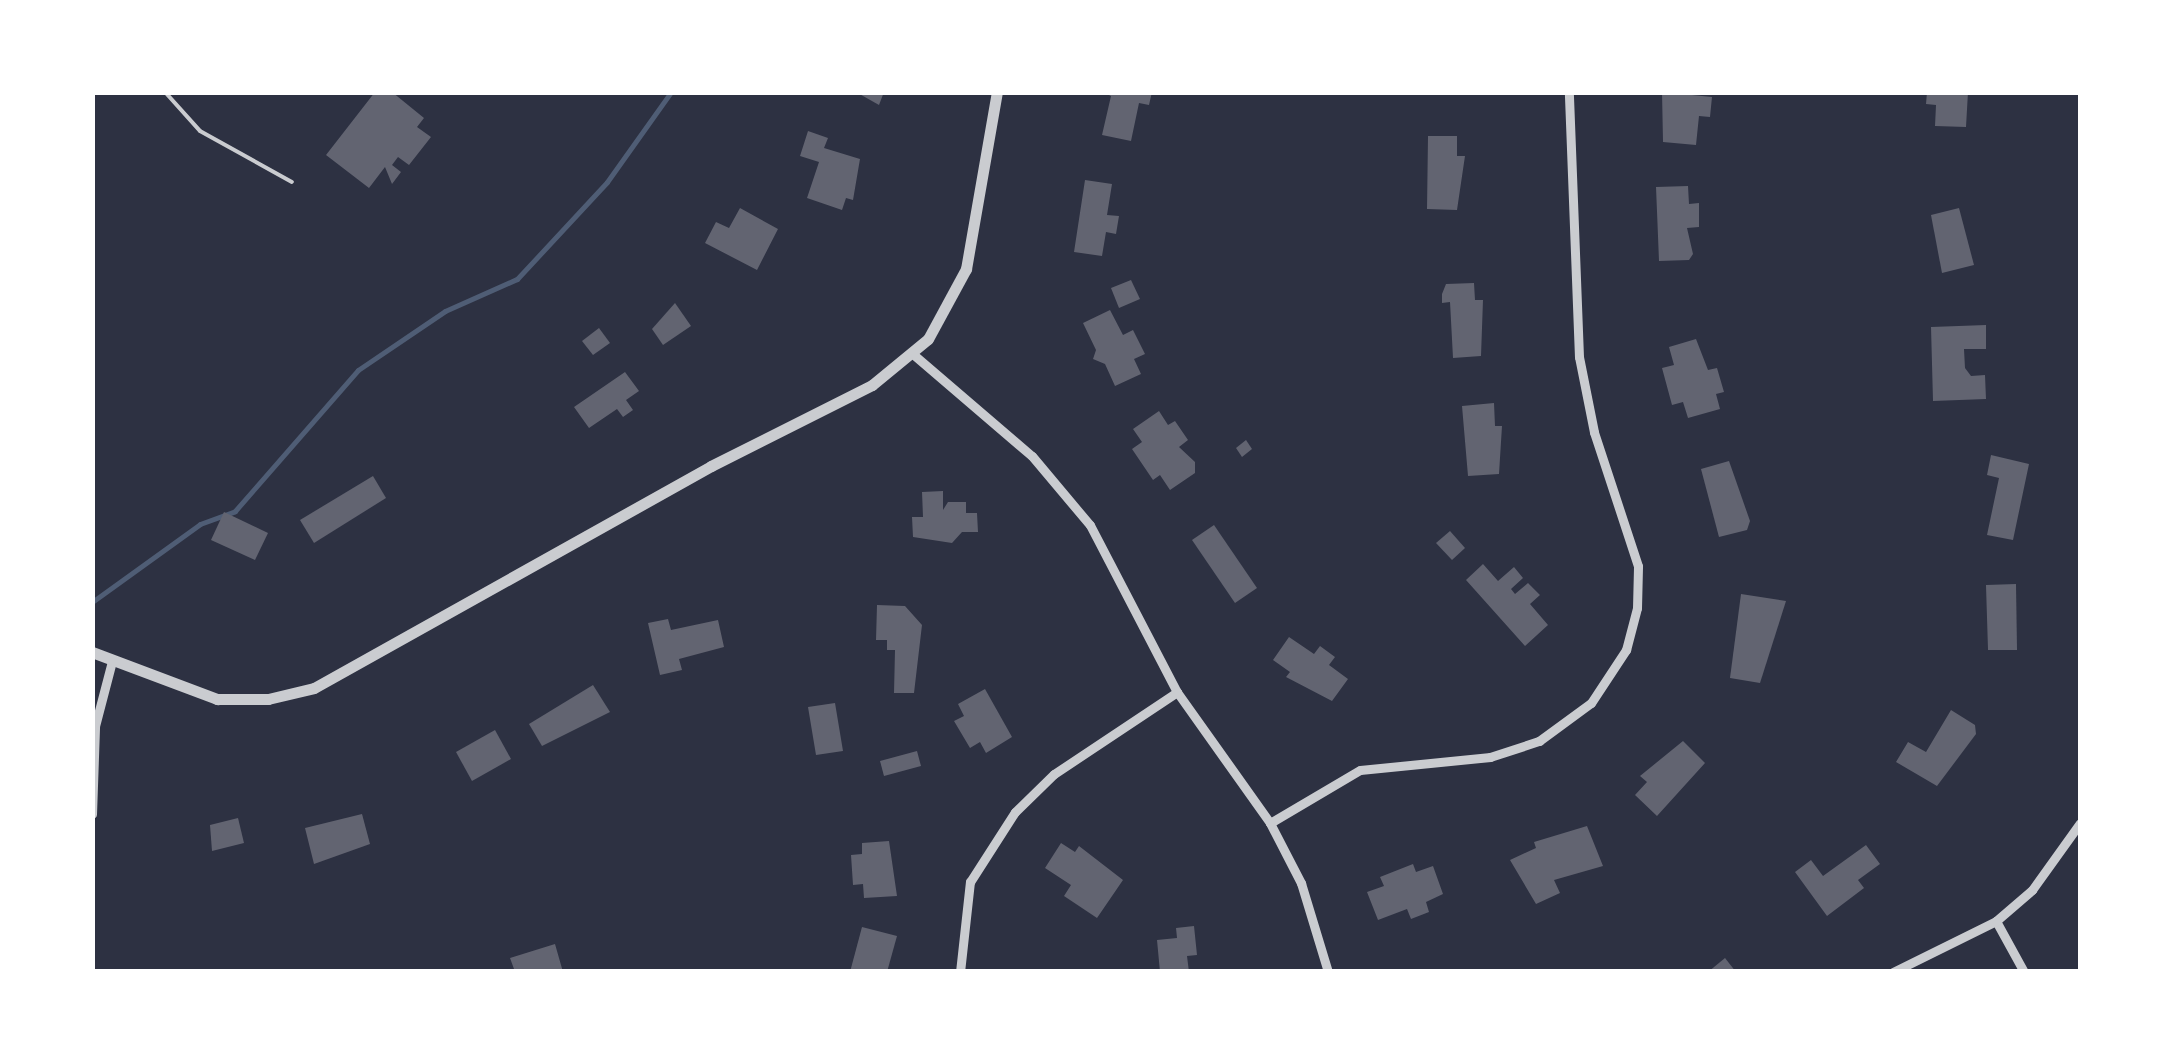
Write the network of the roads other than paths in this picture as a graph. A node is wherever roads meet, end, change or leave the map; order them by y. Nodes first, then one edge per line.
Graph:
1 (166, 92) edge
2 (996, 92) edge
3 (1569, 92) edge
4 (292, 182) dead end
5 (914, 355) junction
6 (92, 652) edge
7 (112, 661) junction
8 (1178, 692) junction
9 (94, 725) edge
10 (92, 814) edge
11 (1270, 823) junction
12 (2080, 823) edge
13 (1996, 921) junction
14 (960, 972) edge
15 (1328, 972) edge
16 (1893, 972) edge
17 (2024, 972) edge

1 - 4 lane
2 - 5 street
3 - 11 street
5 - 7 street
5 - 8 street
6 - 7 street
7 - 9 street
8 - 11 street
8 - 14 street
9 - 10 street
11 - 15 street
12 - 13 street
13 - 16 street
13 - 17 street

